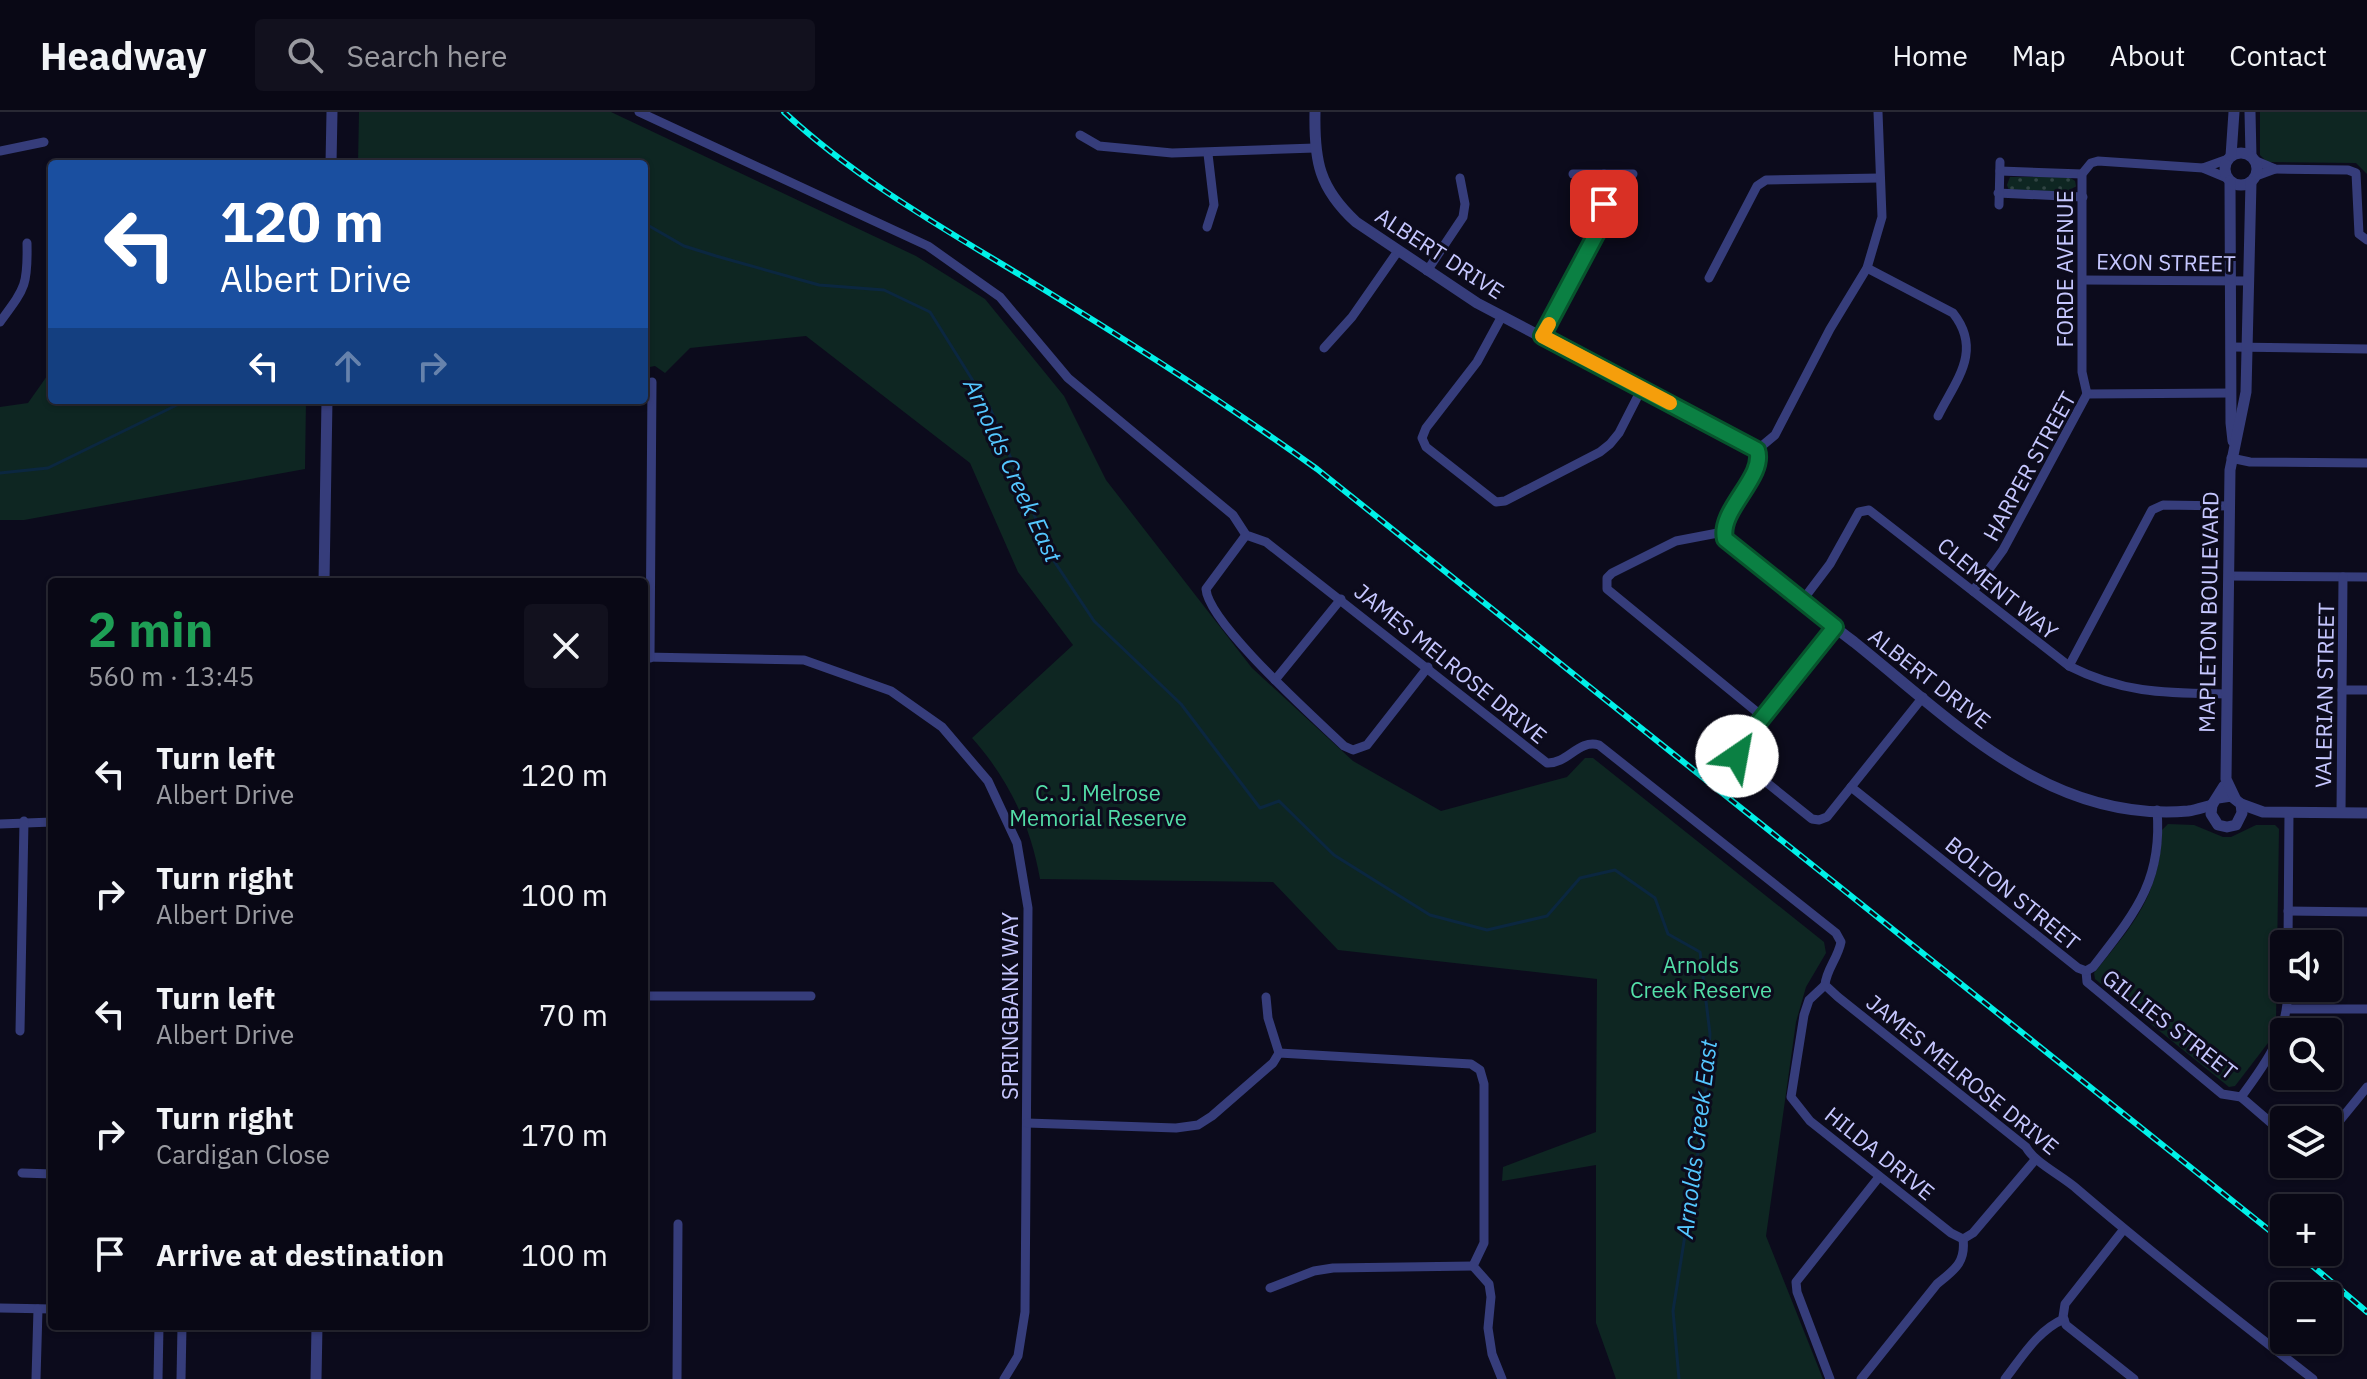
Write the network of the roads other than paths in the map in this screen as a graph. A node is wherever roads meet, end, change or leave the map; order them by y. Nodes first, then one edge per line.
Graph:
1 (332, 112) edge
2 (639, 112) edge
3 (1315, 112) edge
4 (1878, 112) edge
5 (2234, 112) edge
6 (2250, 112) edge
7 (1080, 135) dead end
8 (44, 142) dead end
9 (1315, 148) junction
10 (0, 151) edge
11 (1208, 154) junction
12 (2229, 158) junction
13 (2254, 159) junction
14 (331, 160) edge
15 (2203, 168) junction
16 (2275, 169) junction
17 (1573, 174) dead end
18 (1604, 174) junction
19 (1633, 174) dead end
20 (2082, 174) junction
21 (1460, 178) dead end
22 (1880, 178) junction
23 (2229, 179) junction
24 (2253, 179) junction
25 (1998, 193) junction
26 (2083, 197) junction
27 (1999, 205) dead end
28 (1207, 227) dead end
29 (2367, 240) edge
30 (27, 243) dead end
31 (1398, 251) junction
32 (1867, 268) junction
33 (1427, 271) junction
34 (1709, 278) dead end
35 (2083, 280) junction
36 (2232, 281) junction
37 (2249, 281) junction
38 (1502, 316) junction
39 (0, 322) edge
40 (1542, 336) junction
41 (2231, 347) junction
42 (2248, 347) junction
43 (1324, 348) dead end
44 (2367, 349) edge
45 (652, 382) dead end
46 (1642, 388) junction
47 (2231, 393) junction
48 (2087, 394) junction
49 (327, 404) edge
50 (1938, 416) dead end
51 (1757, 450) junction
52 (2232, 452) junction
53 (2367, 463) edge
54 (2229, 506) junction
55 (1723, 532) junction
56 (1246, 535) junction
57 (2229, 576) junction
58 (2343, 577) junction
59 (2367, 577) edge
60 (324, 578) edge
61 (1973, 591) junction
62 (1341, 599) junction
63 (1802, 601) junction
64 (648, 603) edge
65 (1835, 627) junction
66 (648, 658) edge
67 (2069, 666) junction
68 (1428, 667) junction
69 (1275, 680) junction
70 (2342, 690) junction
71 (2367, 690) edge
72 (2227, 694) junction
73 (1923, 697) junction
74 (1763, 717) junction
75 (2225, 782) junction
76 (1851, 787) junction
77 (2238, 801) junction
78 (2215, 802) junction
79 (2157, 810) junction
80 (2191, 811) junction
81 (2263, 812) junction
82 (2289, 812) junction
83 (2341, 813) junction
84 (2367, 813) edge
85 (2214, 820) junction
86 (2240, 820) junction
87 (24, 821) junction
88 (48, 822) edge
89 (0, 824) edge
90 (2288, 911) junction
91 (2367, 912) edge
92 (2288, 930) edge
93 (2086, 971) junction
94 (1825, 985) junction
95 (648, 996) edge
96 (811, 996) dead end
97 (1266, 997) dead end
98 (2288, 1002) edge
99 (2288, 1009) junction
100 (2367, 1009) edge
101 (20, 1031) dead end
102 (1279, 1053) junction
103 (2367, 1087) edge
104 (2241, 1097) junction
105 (2342, 1118) edge
106 (2270, 1122) edge
107 (1027, 1123) junction
108 (2035, 1160) junction
109 (22, 1173) dead end
110 (48, 1174) edge
111 (1879, 1177) junction
112 (678, 1224) dead end
113 (2124, 1229) junction
114 (1963, 1239) junction
115 (1473, 1266) junction
116 (1270, 1288) dead end
117 (0, 1308) edge
118 (38, 1309) junction
119 (48, 1309) edge
120 (2064, 1319) junction
121 (159, 1330) edge
122 (182, 1330) edge
123 (317, 1330) edge
124 (2295, 1365) junction
125 (2293, 1376) dead end
126 (36, 1379) edge
127 (158, 1379) edge
128 (181, 1379) edge
129 (316, 1379) edge
130 (677, 1379) edge
131 (1004, 1379) edge
132 (1502, 1379) edge
133 (1830, 1379) edge
134 (1861, 1379) edge
135 (2005, 1379) edge
136 (2134, 1379) edge
137 (2313, 1379) edge

1 - 14 street
2 - 56 street, JAMES MELROSE DRIVE
3 - 9 street, ALBERT DRIVE
4 - 22 street
5 - 12 street
6 - 13 street
7 - 11 street
8 - 10 street
9 - 11 street
9 - 31 street, ALBERT DRIVE
11 - 28 street
12 - 13 street
12 - 15 street, FORDE AVENUE
12 - 23 street
13 - 16 street
13 - 24 street
15 - 20 street, FORDE AVENUE
15 - 23 street, FORDE AVENUE
16 - 24 street
16 - 29 street
17 - 18 street
18 - 19 street
18 - 40 street
20 - 25 street
20 - 26 street, FORDE AVENUE
21 - 33 street
22 - 32 street
22 - 34 street
23 - 24 street
23 - 36 street, MAPLETON BOULEVARD
24 - 37 street, MAPLETON BOULEVARD
25 - 26 street
25 - 27 street
26 - 35 street, FORDE AVENUE
30 - 39 street
31 - 33 street, ALBERT DRIVE
31 - 43 street
32 - 50 street
32 - 51 street
33 - 38 street, ALBERT DRIVE
35 - 36 street, EXON STREET
35 - 48 street, FORDE AVENUE
36 - 37 street, EXON STREET
36 - 41 street, MAPLETON BOULEVARD
37 - 42 street, MAPLETON BOULEVARD
38 - 40 street, ALBERT DRIVE
38 - 46 street
40 - 46 street, ALBERT DRIVE
41 - 42 street
41 - 47 street, MAPLETON BOULEVARD
42 - 44 street
42 - 52 street, MAPLETON BOULEVARD
45 - 64 street
46 - 51 street, ALBERT DRIVE
47 - 48 street, HARPER STREET
47 - 52 street, MAPLETON BOULEVARD
48 - 61 street, HARPER STREET
49 - 60 street
51 - 55 street
52 - 53 street
52 - 54 street, MAPLETON BOULEVARD
54 - 57 street, MAPLETON BOULEVARD
54 - 67 street
55 - 63 street, ALBERT DRIVE
55 - 74 street
56 - 62 street, JAMES MELROSE DRIVE
56 - 69 street
57 - 58 street
57 - 72 street, MAPLETON BOULEVARD
58 - 59 street
58 - 70 street, VALERIAN STREET
61 - 63 street, CLEMENT WAY
61 - 67 street, CLEMENT WAY
62 - 68 street, JAMES MELROSE DRIVE
62 - 69 street
63 - 65 street, ALBERT DRIVE
65 - 73 street, ALBERT DRIVE
65 - 74 street
66 - 107 street, SPRINGBANK WAY
67 - 72 street, CLEMENT WAY
68 - 69 street
68 - 94 street, JAMES MELROSE DRIVE
70 - 71 street
70 - 83 street, VALERIAN STREET
72 - 75 street, MAPLETON BOULEVARD
73 - 76 street
73 - 79 street, ALBERT DRIVE
74 - 76 street
75 - 77 street, MAPLETON BOULEVARD
75 - 78 street, MAPLETON BOULEVARD
76 - 93 street, BOLTON STREET
77 - 78 street
77 - 81 street
77 - 86 street
78 - 80 street, ALBERT DRIVE
78 - 85 street
79 - 80 street, ALBERT DRIVE
79 - 93 street, BOLTON STREET
80 - 85 street, ALBERT DRIVE
81 - 82 street
81 - 86 street
82 - 83 street
82 - 90 street
83 - 84 street
85 - 86 street
87 - 88 street
87 - 89 street
87 - 101 street
90 - 91 street
90 - 92 street
93 - 104 street, GILLIES STREET
94 - 108 street, JAMES MELROSE DRIVE
94 - 111 street, HILDA DRIVE
95 - 96 street
97 - 102 street
98 - 99 street
99 - 100 street
99 - 104 street
102 - 107 street
102 - 115 street
103 - 105 street
104 - 106 street, GILLIES STREET
107 - 131 street, SPRINGBANK WAY
108 - 113 street, JAMES MELROSE DRIVE
108 - 114 street
109 - 110 street
111 - 114 street, HILDA DRIVE
111 - 133 street
112 - 130 street
113 - 120 street
113 - 124 street, JAMES MELROSE DRIVE
114 - 134 street
115 - 116 street
115 - 132 street
117 - 118 street
118 - 119 street
118 - 126 street
120 - 135 street
120 - 136 street
121 - 127 street
122 - 128 street
123 - 129 street
124 - 125 street
124 - 137 street, JAMES MELROSE DRIVE

